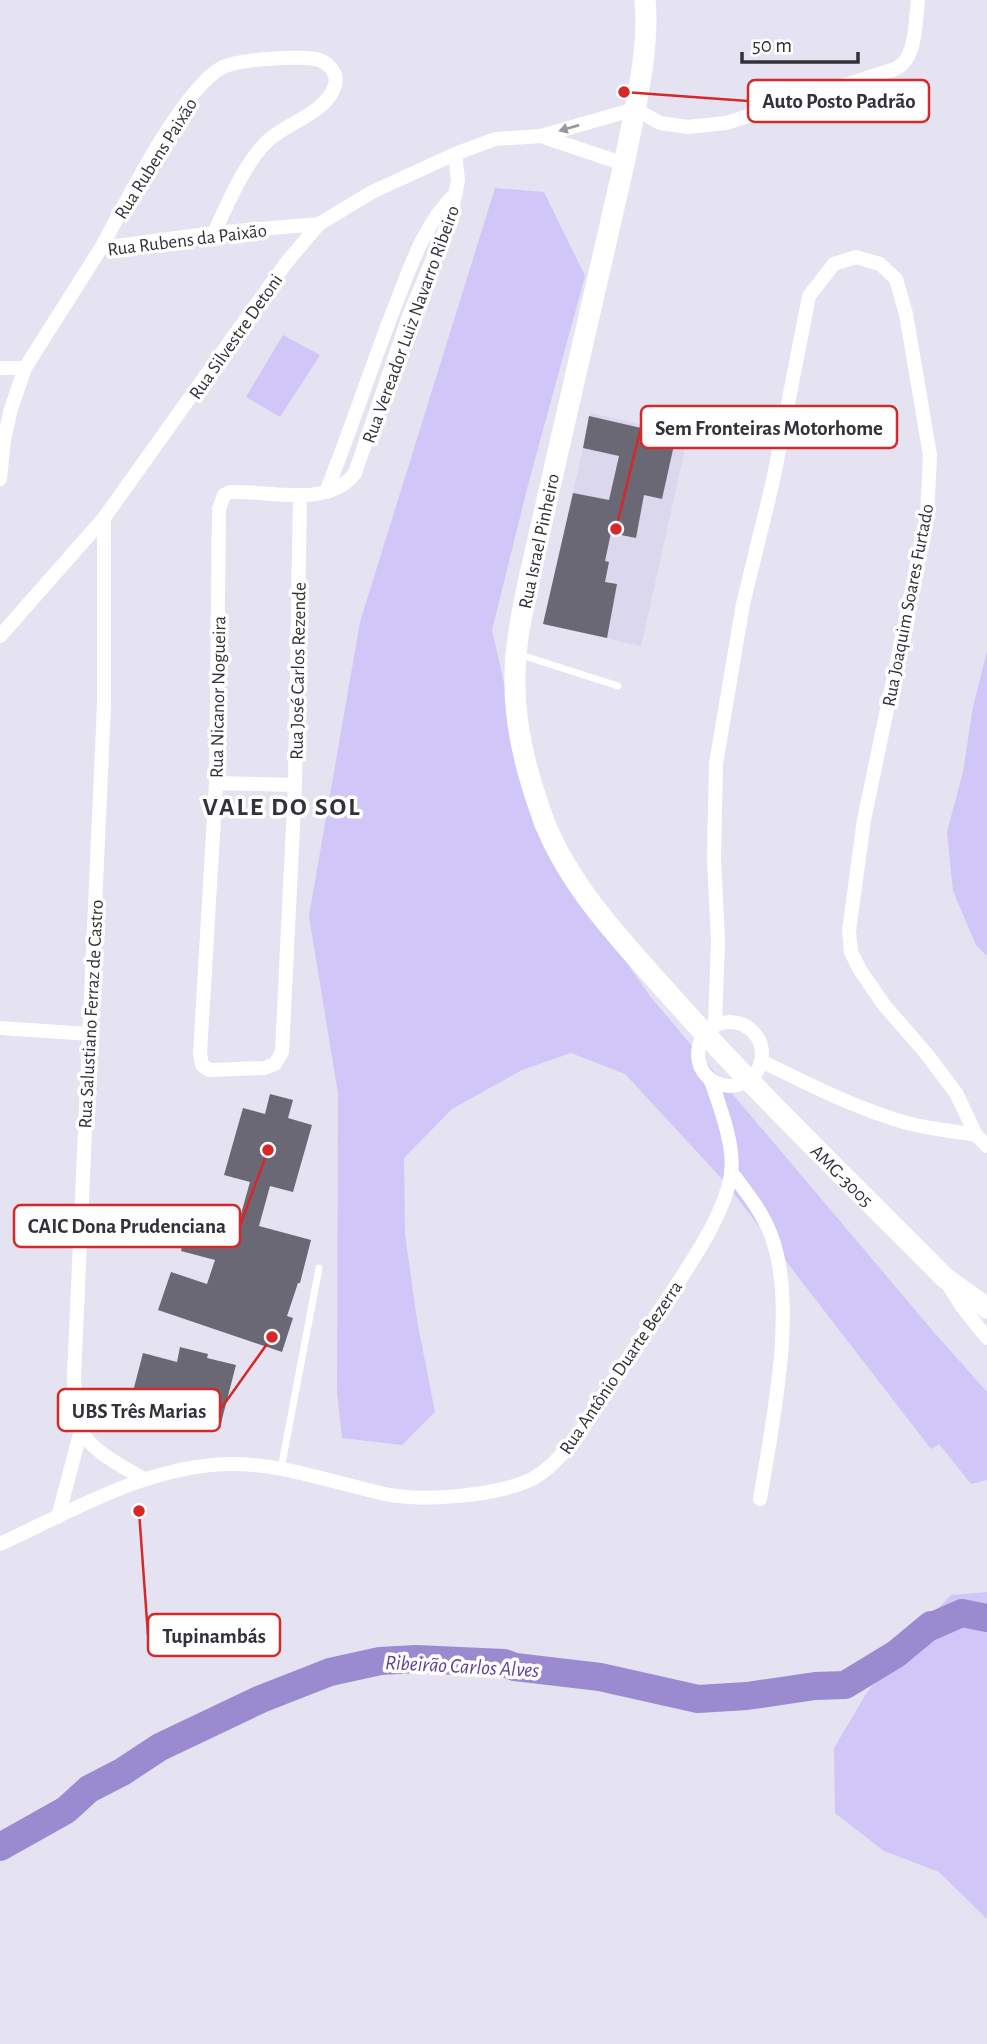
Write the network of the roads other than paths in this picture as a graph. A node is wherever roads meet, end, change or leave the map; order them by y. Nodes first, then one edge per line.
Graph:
1 (645, 0) edge
2 (918, 0) edge
3 (635, 109) junction
4 (541, 136) junction
5 (455, 154) junction
6 (624, 164) junction
7 (319, 224) junction
8 (214, 233) junction
9 (101, 248) junction
10 (0, 368) edge
11 (25, 368) junction
12 (0, 479) edge
13 (230, 492) joint
14 (300, 495) junction
15 (104, 518) junction
16 (0, 636) edge
17 (516, 653) junction
18 (618, 686) dead end
19 (216, 783) junction
20 (295, 785) junction
21 (0, 1028) edge
22 (709, 1029) junction
23 (90, 1034) junction
24 (280, 1058) joint
25 (763, 1062) junction
26 (711, 1080) junction
27 (750, 1081) junction
28 (976, 1135) junction
29 (987, 1146) edge
30 (731, 1172) junction
31 (319, 1268) dead end
32 (945, 1278) junction
33 (987, 1308) edge
34 (987, 1338) edge
35 (81, 1430) junction
36 (281, 1470) junction
37 (142, 1478) junction
38 (760, 1499) dead end
39 (58, 1517) junction
40 (0, 1544) edge

1 - 3 main road, Rua Israel Pinheiro
2 - 3 street
3 -> 4 street, Rua Silvestre Detoni
3 - 6 main road, Rua Israel Pinheiro
4 - 5 street, Rua Silvestre Detoni
4 - 6 street, Rua Silvestre Detoni
5 - 7 street, Rua Silvestre Detoni
5 - 14 street, Rua Vereador Luiz Navarro Ribeiro
6 - 17 main road, Rua Israel Pinheiro
7 - 8 street, Rua Rubens da Paixão
7 - 15 street, Rua Silvestre Detoni
8 - 9 street, Rua Rubens da Paixão
8 - 9 street, Rua Rubens Paixão
9 - 11 street, Rua Rubens da Paixão
10 - 11 street
11 - 12 street, Rua Rubens da Paixão
13 - 14 street, Rua Vereador Luiz Navarro Ribeiro
13 - 19 street, Rua Nicanor Nogueira
14 - 20 street, Rua José Carlos Rezende
15 - 16 street, Rua Silvestre Detoni
15 - 23 street, Rua Salustiano Ferraz de Castro
17 - 18 lane
17 - 22 main road, Rua Israel Pinheiro
19 - 20 street
19 - 24 street, Rua Nicanor Nogueira
20 - 24 street, Rua José Carlos Rezende
21 - 23 street
22 - 25 street
22 - 26 street, Rua Joaquim Soares Furtado
22 - 27 main road, AMG-3005
22 - 28 street, Rua Joaquim Soares Furtado
23 - 35 street, Rua Salustiano Ferraz de Castro
25 - 27 street
25 - 28 street
26 - 27 street
26 - 30 street, Rua Antônio Duarte Bezerra
27 - 32 main road, AMG-3005
28 - 29 street, Rua Joaquim Soares Furtado
30 - 36 street, Rua Antônio Duarte Bezerra
30 - 38 street
31 - 36 lane
32 - 33 main road, AMG-3005
32 - 34 street
35 - 37 street
35 - 39 street
36 - 37 street, Rua Antônio Duarte Bezerra
37 - 39 street, Rua Antônio Duarte Bezerra
39 - 40 street, Rua Antônio Duarte Bezerra

